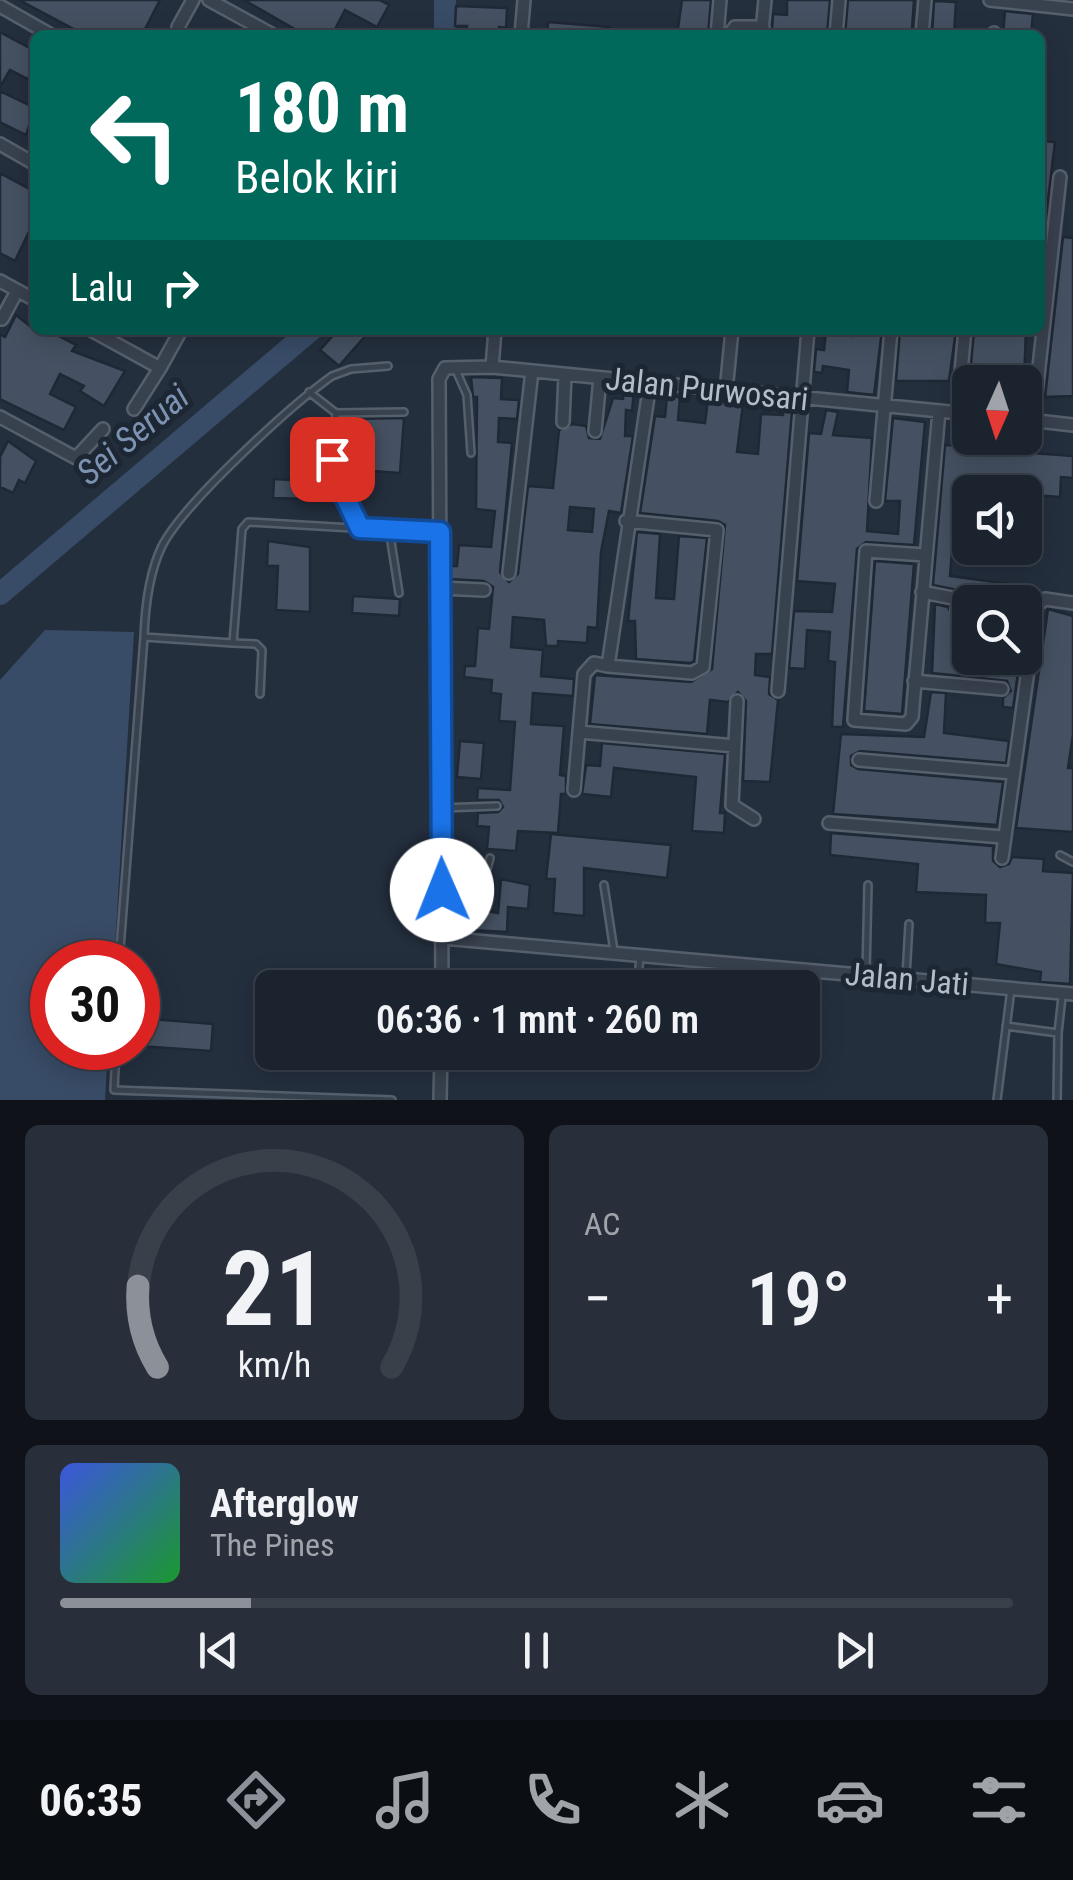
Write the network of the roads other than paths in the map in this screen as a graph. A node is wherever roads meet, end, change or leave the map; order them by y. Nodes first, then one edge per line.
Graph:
1 (194, 0) edge
2 (209, 0) edge
3 (524, 0) edge
4 (720, 0) edge
5 (765, 0) edge
6 (839, 0) edge
7 (925, 0) edge
8 (990, 0) edge
9 (0, 6) edge
10 (1073, 9) edge
11 (178, 27) dead end
12 (42, 30) edge
13 (264, 30) edge
14 (521, 30) edge
15 (717, 30) edge
16 (762, 30) edge
17 (836, 30) edge
18 (922, 30) edge
19 (0, 144) edge
20 (30, 161) edge
21 (1060, 177) dead end
22 (0, 281) edge
23 (17, 291) junction
24 (1045, 295) edge
25 (30, 298) edge
26 (2, 318) edge
27 (100, 335) edge
28 (178, 335) edge
29 (495, 335) edge
30 (732, 335) edge
31 (808, 335) edge
32 (891, 335) edge
33 (965, 335) edge
34 (1040, 335) edge
35 (965, 365) edge
36 (1036, 365) edge
37 (388, 366) dead end
38 (449, 367) junction
39 (492, 367) junction
40 (160, 368) junction
41 (532, 371) junction
42 (565, 374) junction
43 (600, 378) junction
44 (650, 383) junction
45 (726, 391) junction
46 (310, 392) junction
47 (802, 399) junction
48 (884, 405) junction
49 (134, 410) dead end
50 (939, 411) junction
51 (404, 412) dead end
52 (952, 412) edge
53 (336, 413) junction
54 (0, 417) edge
55 (1042, 421) edge
56 (562, 422) dead end
57 (1073, 425) edge
58 (103, 429) dead end
59 (596, 431) dead end
60 (471, 454) dead end
61 (876, 501) dead end
62 (626, 521) junction
63 (360, 528) junction
64 (389, 529) junction
65 (440, 532) junction
66 (925, 555) junction
67 (509, 572) dead end
68 (440, 588) junction
69 (484, 590) dead end
70 (922, 592) junction
71 (399, 593) dead end
72 (952, 595) edge
73 (1073, 602) edge
74 (144, 637) junction
75 (234, 643) junction
76 (608, 666) junction
77 (914, 681) junction
78 (1002, 689) dead end
79 (778, 691) dead end
80 (260, 694) dead end
81 (738, 701) dead end
82 (579, 732) junction
83 (735, 746) junction
84 (859, 760) dead end
85 (1013, 773) junction
86 (574, 790) dead end
87 (497, 806) dead end
88 (440, 808) junction
89 (754, 819) dead end
90 (829, 823) dead end
91 (1004, 837) junction
92 (1060, 856) dead end
93 (490, 858) dead end
94 (1002, 858) dead end
95 (1073, 862) edge
96 (604, 885) dead end
97 (868, 885) dead end
98 (442, 890) junction
99 (909, 924) dead end
100 (443, 938) junction
101 (121, 940) edge
102 (614, 955) junction
103 (640, 957) junction
104 (442, 970) edge
105 (639, 970) edge
106 (866, 976) junction
107 (906, 979) junction
108 (1011, 988) junction
109 (1068, 993) edge
110 (1006, 1026) junction
111 (1058, 1033) junction
112 (115, 1070) edge
113 (441, 1070) edge
114 (114, 1090) junction
115 (113, 1100) edge
116 (392, 1100) edge
117 (440, 1100) edge
118 (996, 1100) edge
119 (1057, 1100) edge

1 - 11 street
2 - 13 street
3 - 14 street
4 - 15 street
5 - 16 street
6 - 17 street
7 - 18 street
8 - 10 street
9 - 12 street
19 - 20 street
21 - 24 street
22 - 23 street
23 - 25 street
23 - 26 street
27 - 40 street
28 - 40 street
29 - 39 street
30 - 45 street
31 - 47 street
32 - 48 street
33 - 35 street
34 - 36 street
37 - 46 lane
38 - 39 street, Jalan Purwosari
38 - 60 lane
38 - 65 street
39 - 41 street, Jalan Purwosari
40 - 49 street
41 - 42 street, Jalan Purwosari
41 - 67 street
42 - 43 street, Jalan Purwosari
42 - 56 street
43 - 44 street, Jalan Purwosari
43 - 59 street
44 - 45 street, Jalan Purwosari
44 - 62 street
45 - 47 street, Jalan Purwosari
46 - 53 lane
46 - 74 lane
47 - 48 street, Jalan Purwosari
47 - 79 street
48 - 50 street, Jalan Purwosari
48 - 61 street
50 - 52 street, Jalan Purwosari
50 - 66 street
51 - 53 lane
53 - 63 lane
54 - 58 street
55 - 57 street
62 - 76 street
62 - 76 street
63 - 64 lane
63 - 75 lane
64 - 65 lane
64 - 71 lane
65 - 68 street
66 - 70 street
66 - 77 street
68 - 69 street
68 - 88 street
70 - 72 street
70 - 77 street
73 - 85 street
74 - 75 lane
74 - 101 lane
75 - 80 lane
76 - 82 street
77 - 78 street
81 - 83 street
82 - 83 street
82 - 86 street
83 - 89 street
84 - 85 street
85 - 91 street
87 - 88 lane
88 - 98 street
90 - 91 street
91 - 94 street
92 - 95 lane
93 - 98 lane
96 - 102 lane
97 - 106 lane
98 - 100 street
99 - 107 lane
100 - 102 street, Jalan Jati
100 - 104 street
102 - 103 street, Jalan Jati
103 - 105 lane
103 - 106 street, Jalan Jati
106 - 107 street, Jalan Jati
107 - 108 street, Jalan Jati
108 - 109 street, Jalan Jati
108 - 110 lane
109 - 111 lane
110 - 111 lane
110 - 118 lane
111 - 119 lane
112 - 114 lane
113 - 117 street
114 - 115 lane
114 - 116 lane

